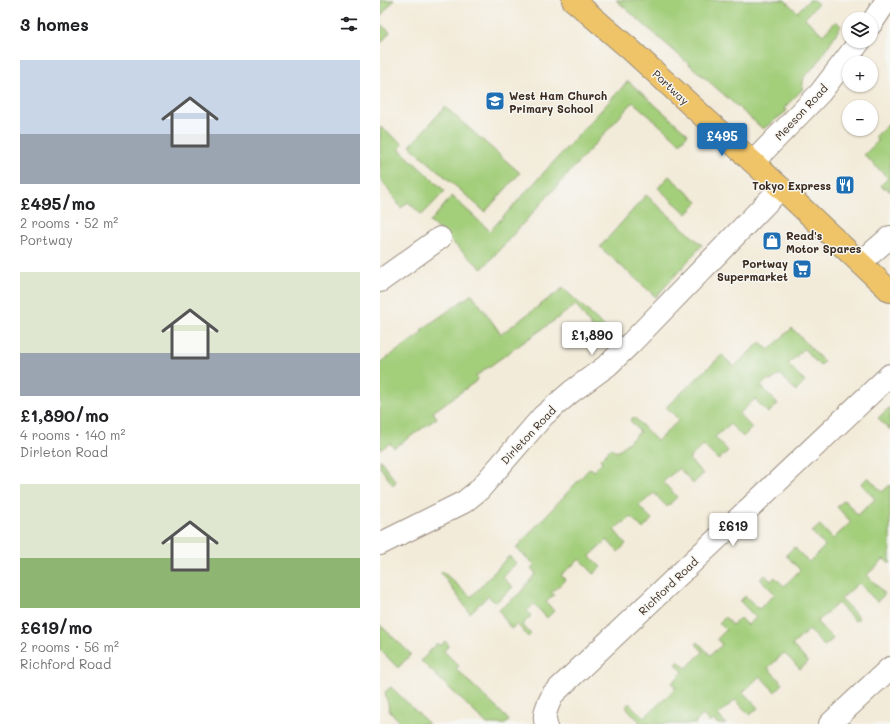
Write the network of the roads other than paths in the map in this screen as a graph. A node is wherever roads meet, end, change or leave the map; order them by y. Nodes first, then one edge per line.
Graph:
1 (573, 0) edge
2 (887, 0) edge
3 (878, 14) edge
4 (855, 48) edge
5 (753, 162) junction
6 (781, 188) junction
7 (890, 237) edge
8 (440, 238) dead end
9 (860, 263) junction
10 (380, 281) edge
11 (890, 291) edge
12 (890, 375) edge
13 (380, 544) edge
14 (890, 668) edge
15 (545, 722) edge
16 (830, 724) edge

1 - 5 main road, Portway
2 - 3 street
4 - 5 street, Meeson Road
5 - 6 main road, Portway
6 - 9 main road, Portway
6 - 13 street, Dirleton Road
7 - 9 street
8 - 10 street
9 - 11 main road, Portway
12 - 15 street, Richford Road
14 - 16 street

